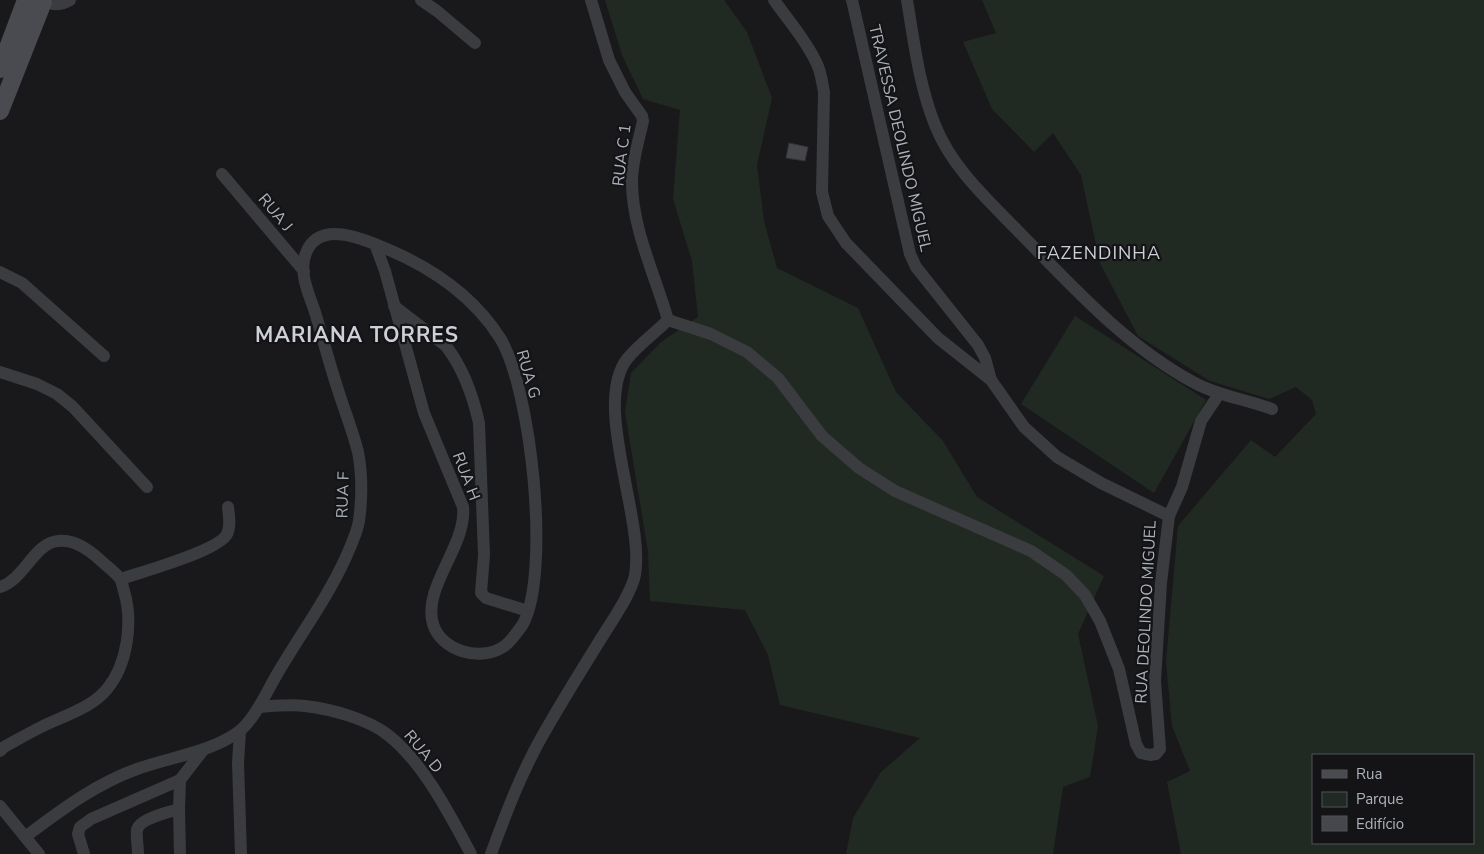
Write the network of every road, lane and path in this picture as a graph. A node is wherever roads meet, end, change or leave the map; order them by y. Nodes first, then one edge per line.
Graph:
1 (421, 0) edge
2 (591, 0) edge
3 (774, 0) edge
4 (852, 0) edge
5 (907, 0) edge
6 (37, 1) edge
7 (69, 1) edge
8 (475, 43) dead end
9 (0, 69) edge
10 (0, 112) edge
11 (222, 174) dead end
12 (315, 239) joint
13 (375, 244) junction
14 (304, 271) junction
15 (0, 272) edge
16 (394, 306) junction
17 (668, 320) junction
18 (104, 356) dead end
19 (0, 372) edge
20 (992, 380) junction
21 (1219, 394) junction
22 (1272, 409) dead end
23 (147, 487) dead end
24 (228, 507) dead end
25 (1169, 516) junction
26 (121, 580) junction
27 (0, 587) edge
28 (528, 611) junction
29 (259, 707) junction
30 (240, 731) junction
31 (204, 749) junction
32 (0, 751) edge
33 (180, 780) junction
34 (0, 806) edge
35 (179, 809) junction
36 (25, 837) junction
37 (39, 854) edge
38 (84, 854) edge
39 (138, 854) edge
40 (180, 854) edge
41 (241, 854) edge
42 (471, 854) edge
43 (491, 854) edge

1 - 8 street
2 - 17 street, RUA C 1
3 - 20 street, RUA DEOLINDO MIGUEL
4 - 20 street, TRAVESSA DEOLINDO MIGUEL
5 - 21 street
6 - 7 street
6 - 9 street
6 - 10 street
11 - 14 street, RUA J
12 - 13 street, RUA G
12 - 14 street, RUA F
13 - 16 street, RUA H
13 - 28 street, RUA G
14 - 29 street, RUA F
15 - 18 street
16 - 28 street
16 - 28 street, RUA H
17 - 25 street, RUA DEOLINDO MIGUEL
17 - 43 street
19 - 23 street
20 - 25 street, RUA DEOLINDO MIGUEL
21 - 22 street
21 - 25 street
24 - 26 street
26 - 27 street
26 - 32 street
29 - 30 street, RUA F
29 - 42 street, RUA D
30 - 31 street
30 - 41 street
31 - 33 street
31 - 36 street
33 - 35 street
33 - 38 street
34 - 36 street
35 - 39 street
35 - 40 street
36 - 37 street

